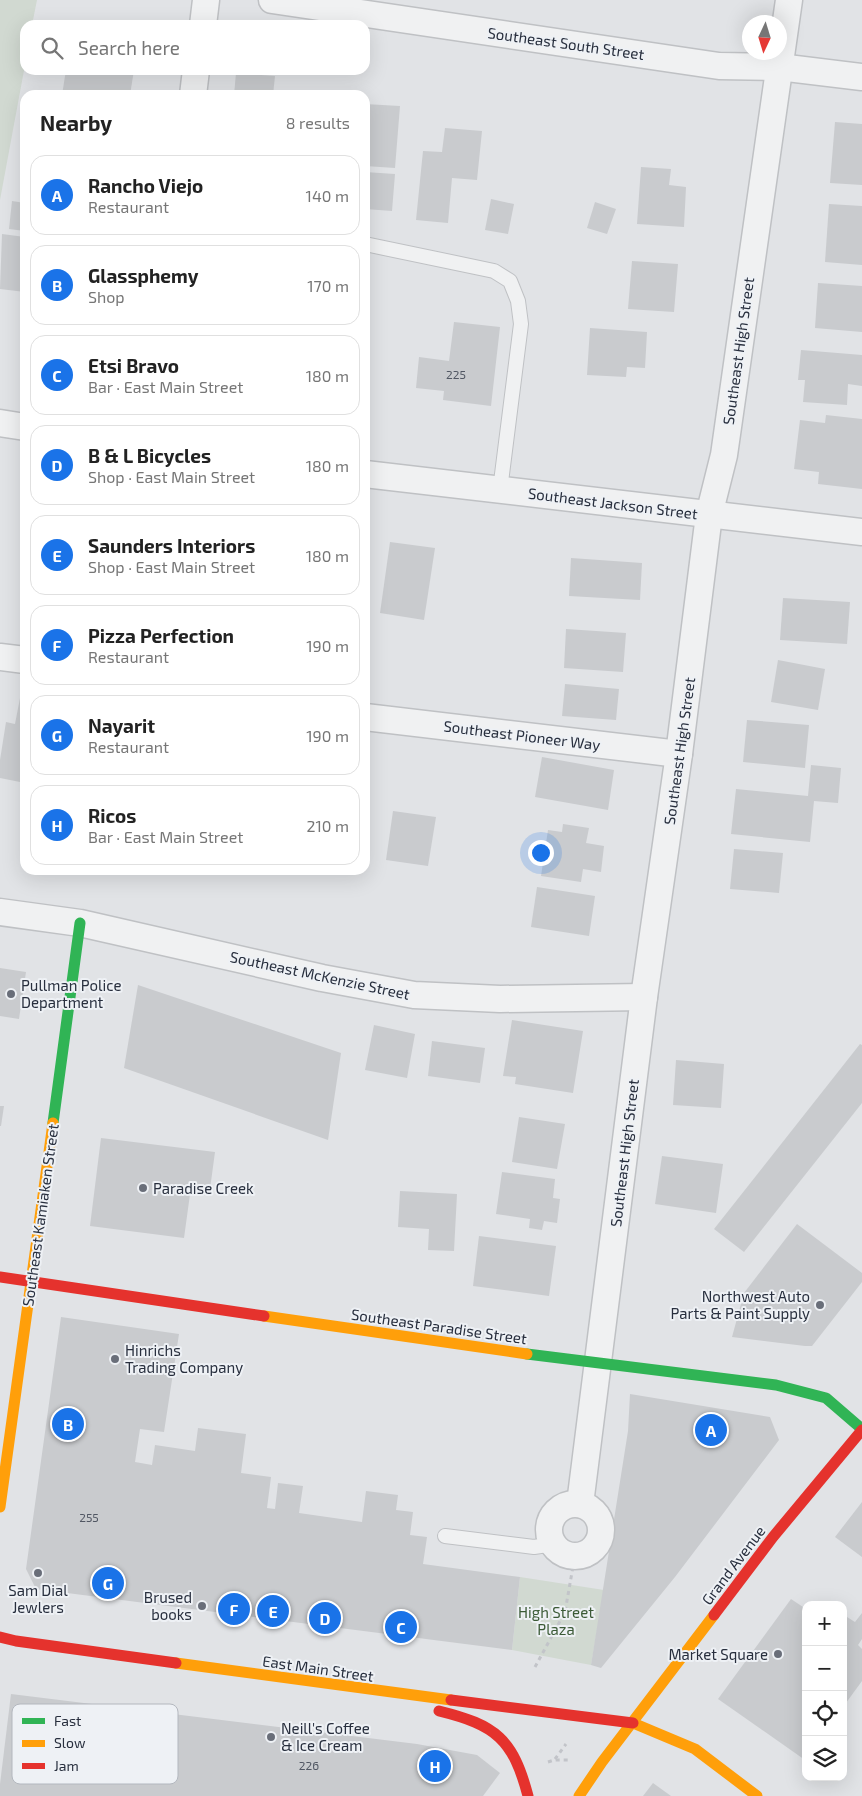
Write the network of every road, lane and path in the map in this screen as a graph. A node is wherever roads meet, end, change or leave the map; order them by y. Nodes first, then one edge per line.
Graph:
1 (206, 0) edge
2 (272, 0) edge
3 (789, 0) edge
4 (204, 20) edge
5 (779, 67) junction
6 (195, 75) edge
7 (862, 77) edge
8 (194, 90) edge
9 (370, 245) edge
10 (0, 423) edge
11 (20, 426) edge
12 (370, 475) edge
13 (500, 490) junction
14 (709, 515) junction
15 (862, 532) edge
16 (0, 657) edge
17 (20, 659) edge
18 (370, 718) edge
19 (680, 754) junction
20 (0, 912) edge
21 (80, 923) junction
22 (644, 997) junction
23 (0, 1277) edge
24 (31, 1282) junction
25 (598, 1364) junction
26 (862, 1430) edge
27 (3, 1455) edge
28 (580, 1504) junction
29 (0, 1507) edge
30 (445, 1536) dead end
31 (564, 1550) junction
32 (0, 1637) edge
33 (536, 1667) dead end
34 (353, 1688) junction
35 (633, 1723) junction
36 (569, 1740) dead end
37 (554, 1760) junction
38 (578, 1760) dead end
39 (542, 1765) dead end
40 (528, 1796) edge
41 (579, 1796) edge
42 (757, 1796) edge

1 - 4 street
2 - 5 street, Southeast South Street
3 - 5 street, Southeast High Street
5 - 7 street, Southeast South Street
5 - 14 street, Southeast High Street
6 - 8 street
9 - 13 lane
10 - 11 street
12 - 13 street, Southeast Jackson Street
13 - 14 street, Southeast Jackson Street
14 - 15 street, Southeast Jackson Street
14 - 19 street, Southeast High Street
16 - 17 street
18 - 19 street, Southeast Pioneer Way
19 - 22 street, Southeast High Street
20 - 21 street, Southeast McKenzie Street
21 - 22 street, Southeast McKenzie Street
21 - 24 main road, Southeast Kamiaken Street
22 - 25 street, Southeast High Street
23 - 24 main road, Southeast Paradise Street
24 - 25 main road, Southeast Paradise Street
24 - 27 main road, Southeast Kamiaken Street
25 - 26 main road, Southeast Paradise Street
25 - 28 street, Southeast High Street
26 - 35 main road, Grand Avenue
27 - 29 main road, Southeast Kamiaken Street
28 - 31 street
28 - 31 street
30 - 31 lane
31 - 33 path
32 - 34 main road, East Main Street
34 - 35 main road, East Main Street
34 - 40 main road
35 - 41 main road, Grand Avenue
35 - 42 main road, East Main Street
36 - 37 path
37 - 38 path
37 - 39 path

